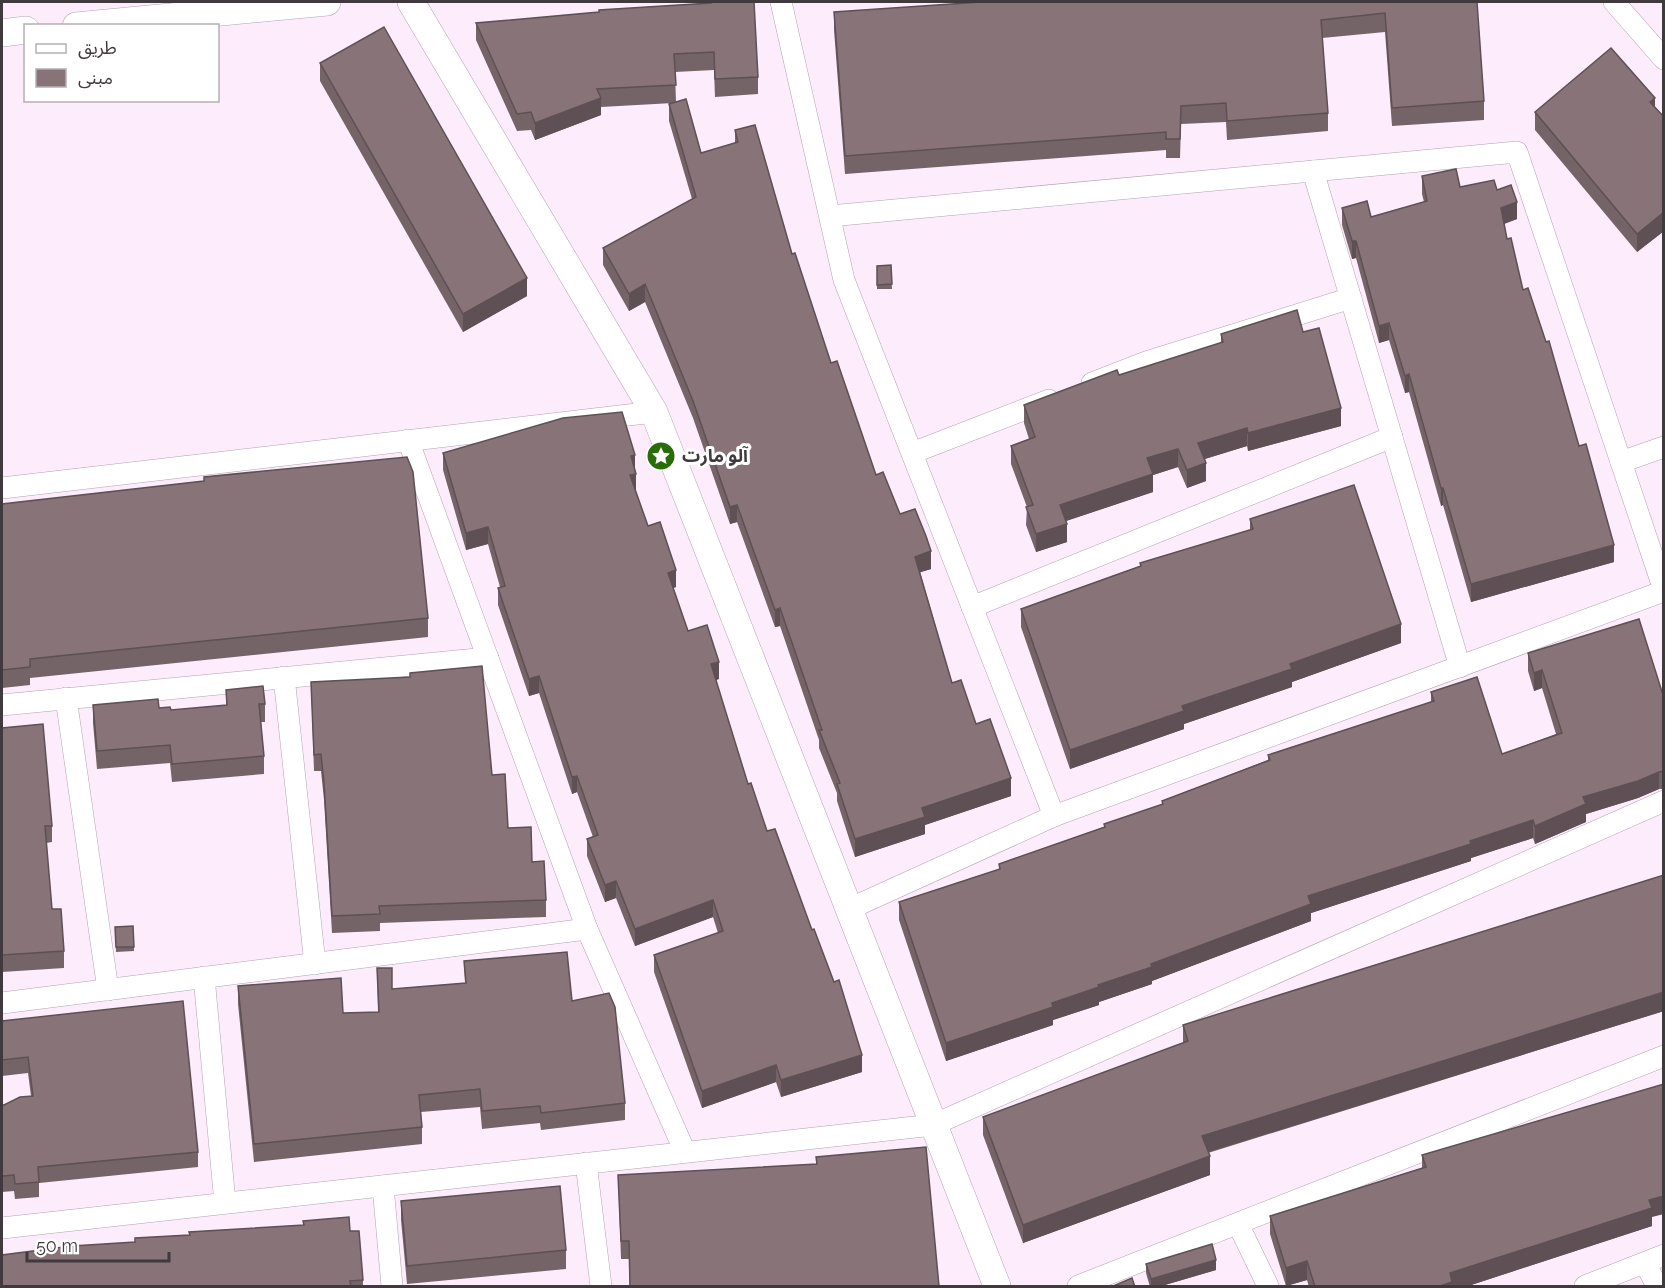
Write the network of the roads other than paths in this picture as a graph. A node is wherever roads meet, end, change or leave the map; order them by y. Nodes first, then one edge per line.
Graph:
1 (327, 2) edge
2 (411, 2) edge
3 (781, 2) edge
4 (1614, 2) edge
5 (97, 24) edge
6 (24, 30) edge
7 (2, 33) edge
8 (1664, 60) edge
9 (1313, 171) junction
10 (830, 216) junction
11 (1351, 298) junction
12 (654, 412) junction
13 (1392, 437) junction
14 (408, 440) junction
15 (1664, 447) edge
16 (912, 453) junction
17 (1621, 462) junction
18 (2, 488) edge
19 (1664, 591) edge
20 (972, 607) junction
21 (488, 658) junction
22 (1460, 667) junction
23 (284, 677) junction
24 (66, 699) junction
25 (2, 705) edge
26 (1664, 801) edge
27 (1054, 816) junction
28 (849, 909) junction
29 (587, 929) junction
30 (315, 964) junction
31 (204, 978) junction
32 (108, 990) junction
33 (2, 1003) edge
34 (1664, 1056) edge
35 (933, 1125) junction
36 (686, 1152) junction
37 (586, 1163) junction
38 (383, 1186) junction
39 (225, 1203) junction
40 (1238, 1224) junction
41 (2, 1228) edge
42 (1654, 1259) edge
43 (392, 1287) edge
44 (601, 1287) edge
45 (997, 1287) edge
46 (1078, 1287) edge
47 (1268, 1287) edge
48 (1585, 1287) edge
49 (1657, 1287) edge

1 - 5 street
2 - 12 street
3 - 10 street
4 - 8 street
6 - 7 street
9 - 10 street
9 - 11 street
9 - 17 street
10 - 16 street
11 - 13 street
11 - 16 street
12 - 14 street
12 - 28 street
13 - 20 street
13 - 22 street
14 - 18 street
14 - 21 street
15 - 17 street
16 - 20 street
17 - 19 street
19 - 22 street
20 - 27 street
21 - 23 street
21 - 29 street
22 - 27 street
23 - 24 street
23 - 30 street
24 - 25 street
24 - 32 street
26 - 35 street
27 - 28 street
28 - 35 street
29 - 30 street
29 - 36 street
30 - 31 street
31 - 32 street
31 - 39 street
32 - 33 street
34 - 40 street
35 - 36 street
35 - 45 street
36 - 37 street
37 - 38 street
37 - 44 street
38 - 39 street
38 - 43 street
39 - 41 street
40 - 46 street
40 - 47 street
42 - 48 street
42 - 49 street

